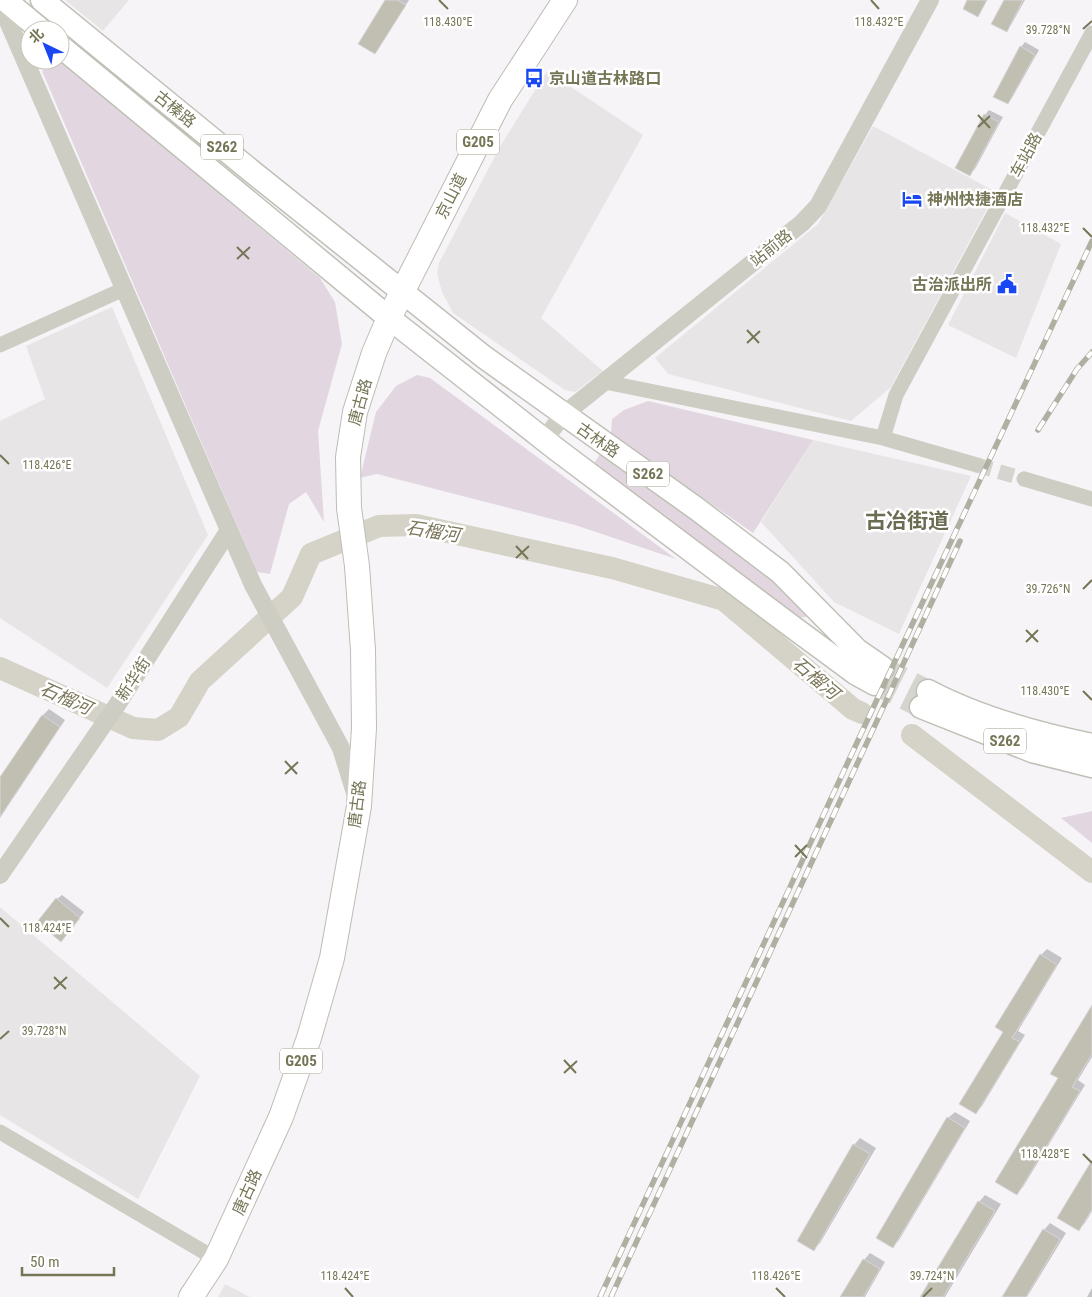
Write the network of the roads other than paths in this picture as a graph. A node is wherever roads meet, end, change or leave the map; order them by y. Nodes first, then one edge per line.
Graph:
1 (5, 0) edge
2 (42, 0) edge
3 (565, 0) edge
4 (930, 0) edge
5 (0, 3) edge
6 (29, 20) edge
7 (1092, 34) edge
8 (70, 54) edge
9 (124, 288) junction
10 (403, 291) junction
11 (389, 318) junction
12 (0, 345) edge
13 (604, 382) junction
14 (563, 415) junction
15 (883, 438) junction
16 (544, 440) junction
17 (977, 465) tunnel mouth
18 (1024, 479) tunnel mouth
19 (1092, 499) edge
20 (229, 530) junction
21 (1092, 745) edge
22 (1092, 766) edge
23 (359, 806) junction
24 (0, 875) edge
25 (0, 1132) edge
26 (216, 1259) junction
27 (191, 1297) edge

1 - 6 main road
2 - 10 main road, 古榛路 / S262
3 - 10 highway, 京山道 / G205
4 - 13 street, 站前路
5 - 9 street
7 - 15 street, 车站路
8 - 11 main road, 古榛路 / S262
9 - 12 street
9 - 20 street
10 - 11 highway, 唐古路 / G205
10 - 14 main road, 古林路 / S262
11 - 16 main road, 古林路 / S262
11 - 23 highway, 唐古路 / G205
13 - 14 street, 站前路
13 - 15 street
14 - 16 street, 站前路
14 - 16 main road, 古林路 / S262
15 - 17 street
18 - 19 street
20 - 23 street
20 - 24 street, 新华街
21 - 22 main road, S262
23 - 26 highway, 唐古路 / G205
25 - 26 street
26 - 27 highway, 唐古路 / G205

